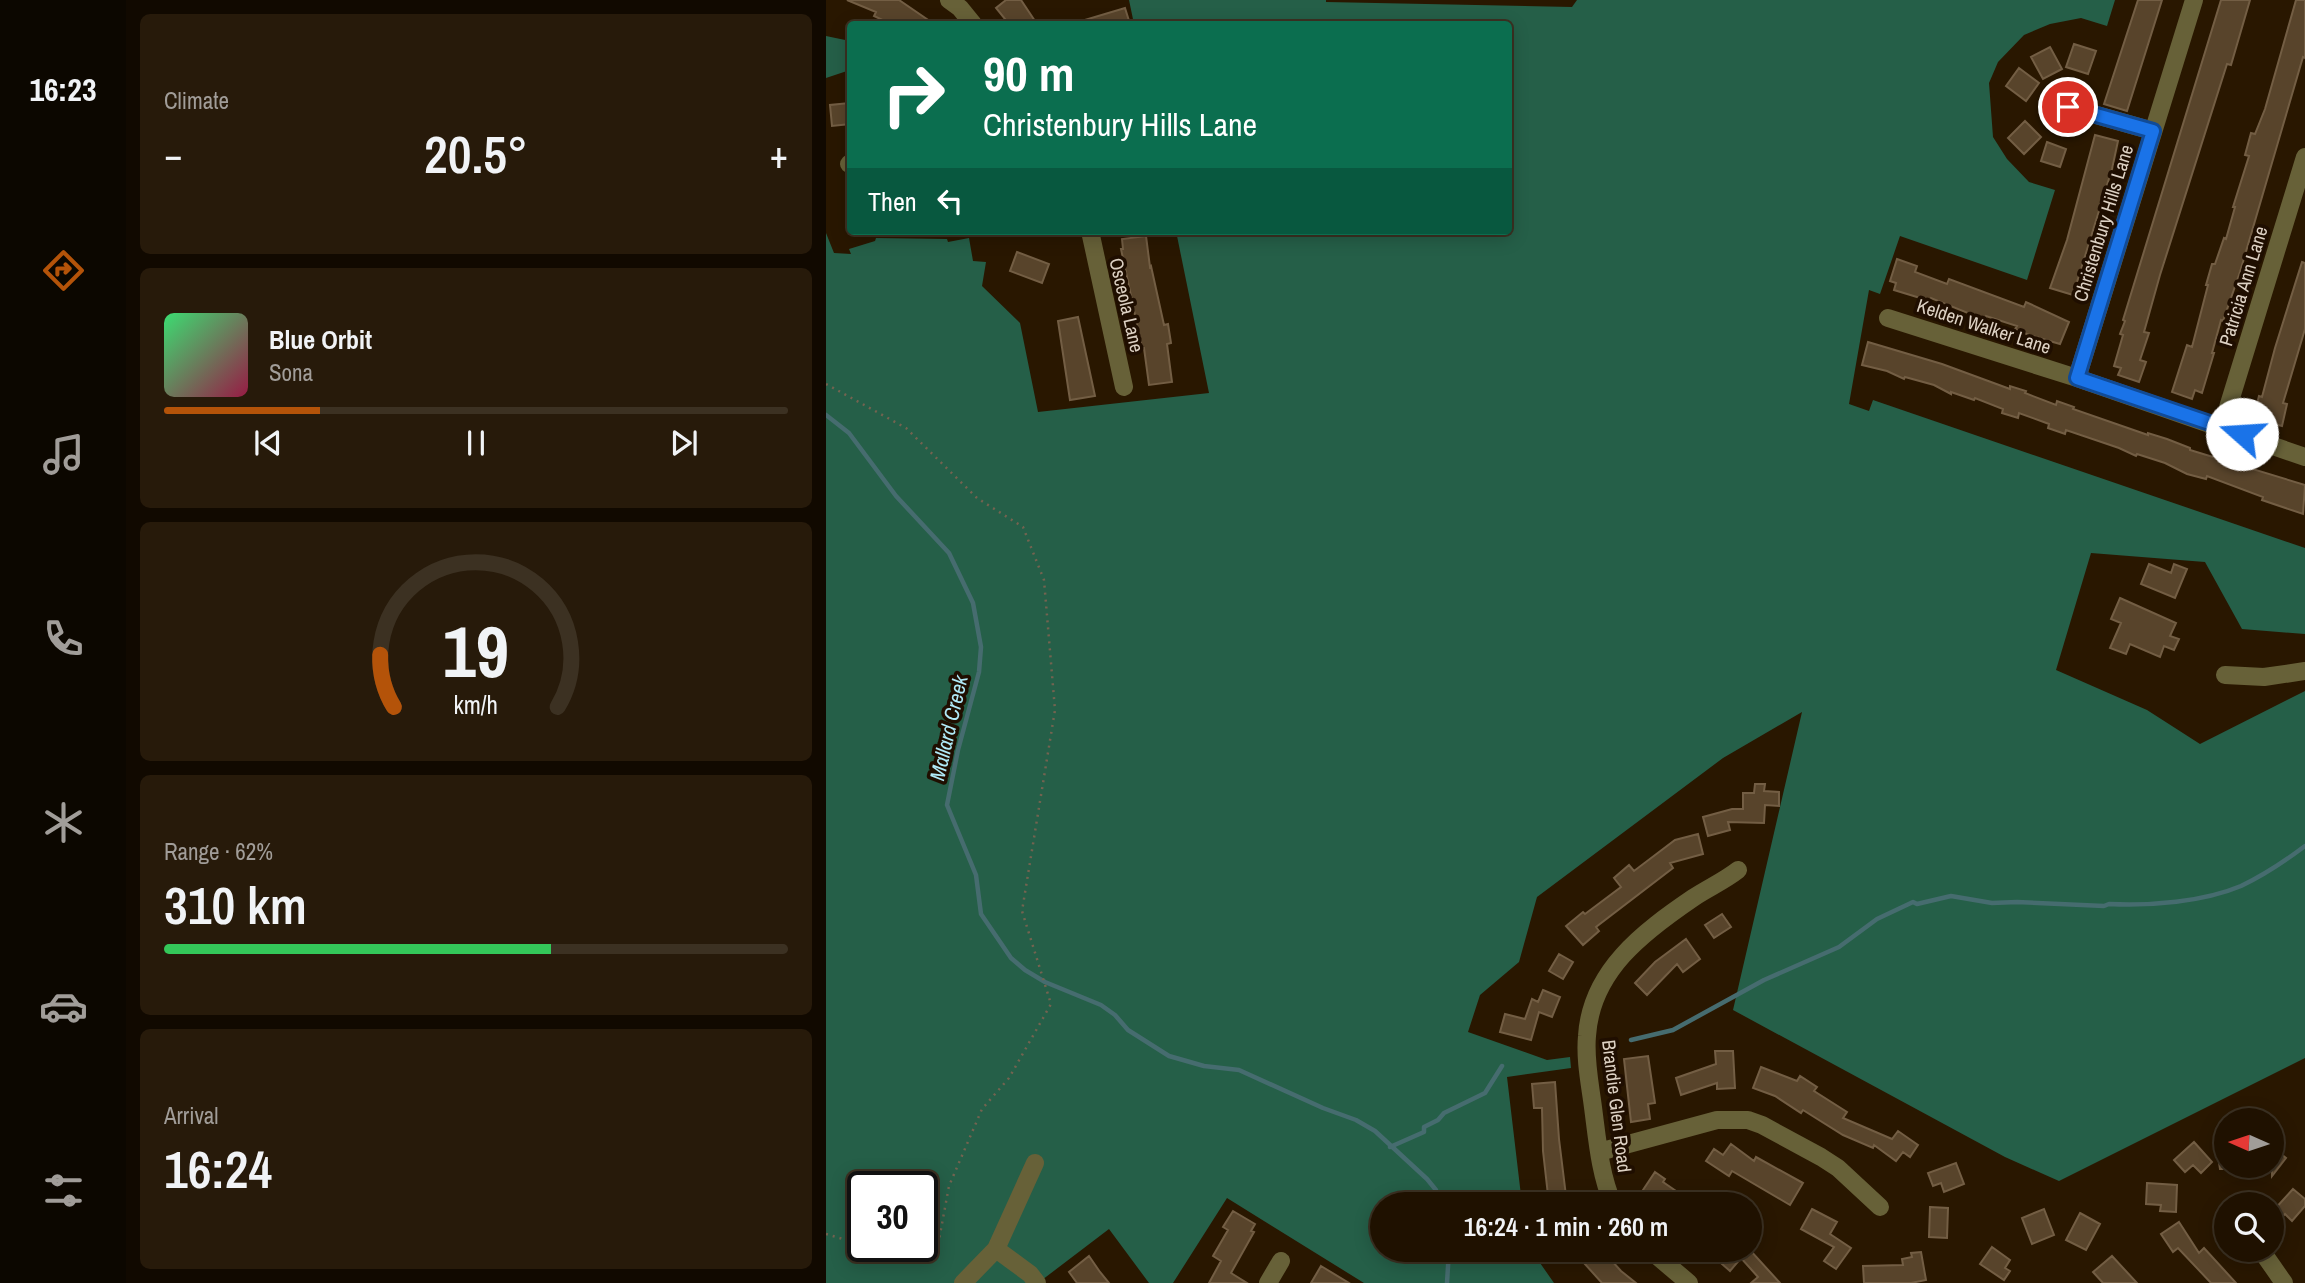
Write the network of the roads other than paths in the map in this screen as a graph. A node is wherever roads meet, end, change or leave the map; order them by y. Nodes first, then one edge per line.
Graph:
1 (2194, 0) edge
2 (959, 3) edge
3 (971, 21) edge
4 (2068, 107) dead end
5 (2153, 131) junction
6 (2305, 157) edge
7 (1091, 235) edge
8 (1888, 318) dead end
9 (2077, 378) junction
10 (1124, 387) dead end
11 (2221, 427) junction
12 (2305, 457) edge
13 (2305, 671) edge
14 (2225, 675) dead end
15 (1738, 870) dead end
16 (1599, 1152) junction
17 (1035, 1163) dead end
18 (1609, 1192) edge
19 (1880, 1207) dead end
20 (996, 1250) junction
21 (1281, 1261) dead end
22 (1664, 1262) edge
23 (2269, 1262) edge
24 (963, 1283) edge
25 (1037, 1283) edge
26 (1268, 1283) edge
27 (1689, 1283) edge
28 (2284, 1283) edge

1 - 5 street, Christenbury Hills Lane
2 - 3 street
4 - 5 street
5 - 9 street, Christenbury Hills Lane
6 - 11 street, Patricia Ann Lane
7 - 10 street, Osceola Lane
8 - 9 street, Kelden Walker Lane
9 - 11 street, Kelden Walker Lane
11 - 12 street, Kelden Walker Lane
13 - 14 street
15 - 16 street, Brandie Glen Road
16 - 18 street, Brandie Glen Road
16 - 19 street
17 - 20 street
20 - 24 street
20 - 25 street
21 - 26 street
22 - 27 street
23 - 28 street

